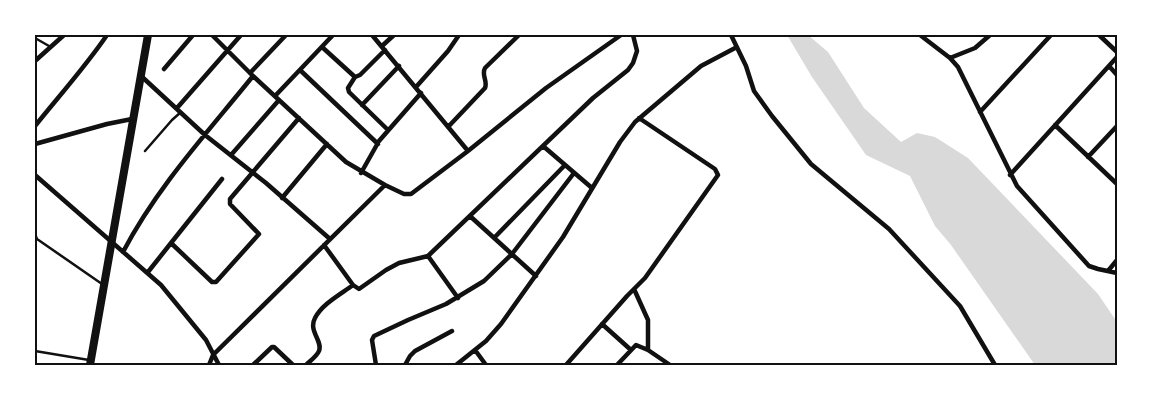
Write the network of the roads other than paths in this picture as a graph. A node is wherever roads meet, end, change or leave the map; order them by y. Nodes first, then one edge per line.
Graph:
1 (64, 35) edge
2 (107, 35) edge
3 (148, 35) edge
4 (193, 35) edge
5 (212, 35) edge
6 (241, 35) edge
7 (286, 35) edge
8 (333, 35) edge
9 (372, 35) edge
10 (394, 35) edge
11 (458, 35) edge
12 (519, 35) edge
13 (621, 35) edge
14 (633, 35) edge
15 (732, 35) edge
16 (990, 35) edge
17 (1051, 35) edge
18 (1099, 35) edge
19 (923, 36) edge
20 (35, 38) edge
21 (49, 46) junction
22 (322, 47) junction
23 (383, 48) junction
24 (738, 48) junction
25 (228, 51) junction
26 (1117, 52) edge
27 (1117, 57) edge
28 (950, 58) junction
29 (35, 61) edge
30 (399, 66) junction
31 (1109, 66) junction
32 (164, 69) dead end
33 (300, 70) junction
34 (140, 75) junction
35 (251, 75) junction
36 (1117, 75) edge
37 (355, 77) junction
38 (416, 87) junction
39 (420, 93) junction
40 (277, 98) junction
41 (362, 105) junction
42 (179, 110) junction
43 (980, 112) junction
44 (299, 118) junction
45 (640, 118) junction
46 (132, 119) junction
47 (35, 126) edge
48 (1054, 126) junction
49 (1117, 126) edge
50 (448, 127) junction
51 (388, 130) junction
52 (205, 134) junction
53 (35, 144) edge
54 (327, 144) junction
55 (378, 144) junction
56 (543, 146) junction
57 (145, 151) dead end
58 (468, 152) junction
59 (231, 156) junction
60 (1088, 157) junction
61 (565, 165) junction
62 (252, 172) junction
63 (362, 173) junction
64 (574, 173) junction
65 (35, 175) edge
66 (1010, 175) junction
67 (222, 179) dead end
68 (1117, 184) edge
69 (384, 185) junction
70 (592, 188) junction
71 (282, 198) junction
72 (471, 217) junction
73 (35, 234) edge
74 (494, 238) junction
75 (36, 240) edge
76 (330, 240) junction
77 (111, 242) junction
78 (171, 243) junction
79 (324, 245) junction
80 (123, 252) junction
81 (512, 254) junction
82 (428, 256) junction
83 (1117, 260) edge
84 (1108, 271) junction
85 (148, 272) junction
86 (1117, 273) edge
87 (536, 276) junction
88 (103, 285) junction
89 (353, 285) junction
90 (634, 289) junction
91 (458, 298) junction
92 (602, 324) junction
93 (452, 331) dead end
94 (475, 350) junction
95 (631, 350) junction
96 (648, 350) junction
97 (35, 351) edge
98 (213, 355) junction
99 (90, 363) edge
100 (209, 365) edge
101 (219, 365) edge
102 (253, 365) edge
103 (292, 365) edge
104 (306, 365) edge
105 (376, 365) edge
106 (405, 365) edge
107 (456, 365) edge
108 (486, 365) edge
109 (566, 365) edge
110 (617, 365) edge
111 (670, 365) edge
112 (995, 365) edge

1 - 21 street
2 - 47 street
3 - 34 highway
4 - 32 street
5 - 25 street
6 - 25 street
7 - 35 street
8 - 22 street
9 - 23 street
10 - 23 street
11 - 38 street
12 - 50 street
13 - 58 street
14 - 56 street
15 - 24 street
16 - 28 street
17 - 43 street
18 - 26 street
19 - 28 street
20 - 21 lane
21 - 29 street
22 - 33 street
22 - 37 street
23 - 30 street
23 - 37 street
24 - 45 street
24 - 112 street
25 - 35 street
25 - 42 street
27 - 31 street
28 - 43 street
30 - 38 street
30 - 41 street
31 - 36 street
31 - 48 street
33 - 40 street
33 - 55 street
34 - 42 street
34 - 46 highway
35 - 40 street
35 - 52 street
37 - 41 street
38 - 39 street
39 - 50 street
39 - 51 street
40 - 44 street
40 - 59 street
41 - 51 street
42 - 52 street
42 - 57 lane
43 - 66 street
44 - 54 street
44 - 62 street
45 - 70 street
45 - 90 street
46 - 53 street
46 - 77 highway
48 - 60 street
48 - 66 street
49 - 60 street
50 - 58 street
51 - 55 street
52 - 59 street
52 - 80 street
54 - 63 street
54 - 71 street
55 - 63 street
56 - 61 street
56 - 72 street
58 - 69 street
59 - 62 street
60 - 68 street
61 - 64 street
61 - 74 street
62 - 71 street
62 - 78 street
63 - 69 street
64 - 70 street
64 - 81 street
65 - 77 street
66 - 84 street
67 - 78 street
69 - 76 street
70 - 87 street
71 - 76 street
72 - 74 street
72 - 82 street
73 - 75 lane
74 - 81 street
75 - 88 lane
76 - 79 street
77 - 80 street
77 - 88 highway
78 - 85 street
79 - 89 street
79 - 98 street
80 - 85 street
81 - 87 street
81 - 91 street
82 - 89 street
82 - 91 street
83 - 84 street
84 - 86 street
85 - 98 street
87 - 94 street
88 - 99 highway
89 - 104 street
90 - 92 street
90 - 96 street
91 - 105 street
92 - 95 street
92 - 109 street
93 - 106 street
94 - 107 street
94 - 108 street
95 - 96 street
95 - 110 street
96 - 111 street
97 - 99 lane
98 - 100 street
98 - 101 street
102 - 103 street

